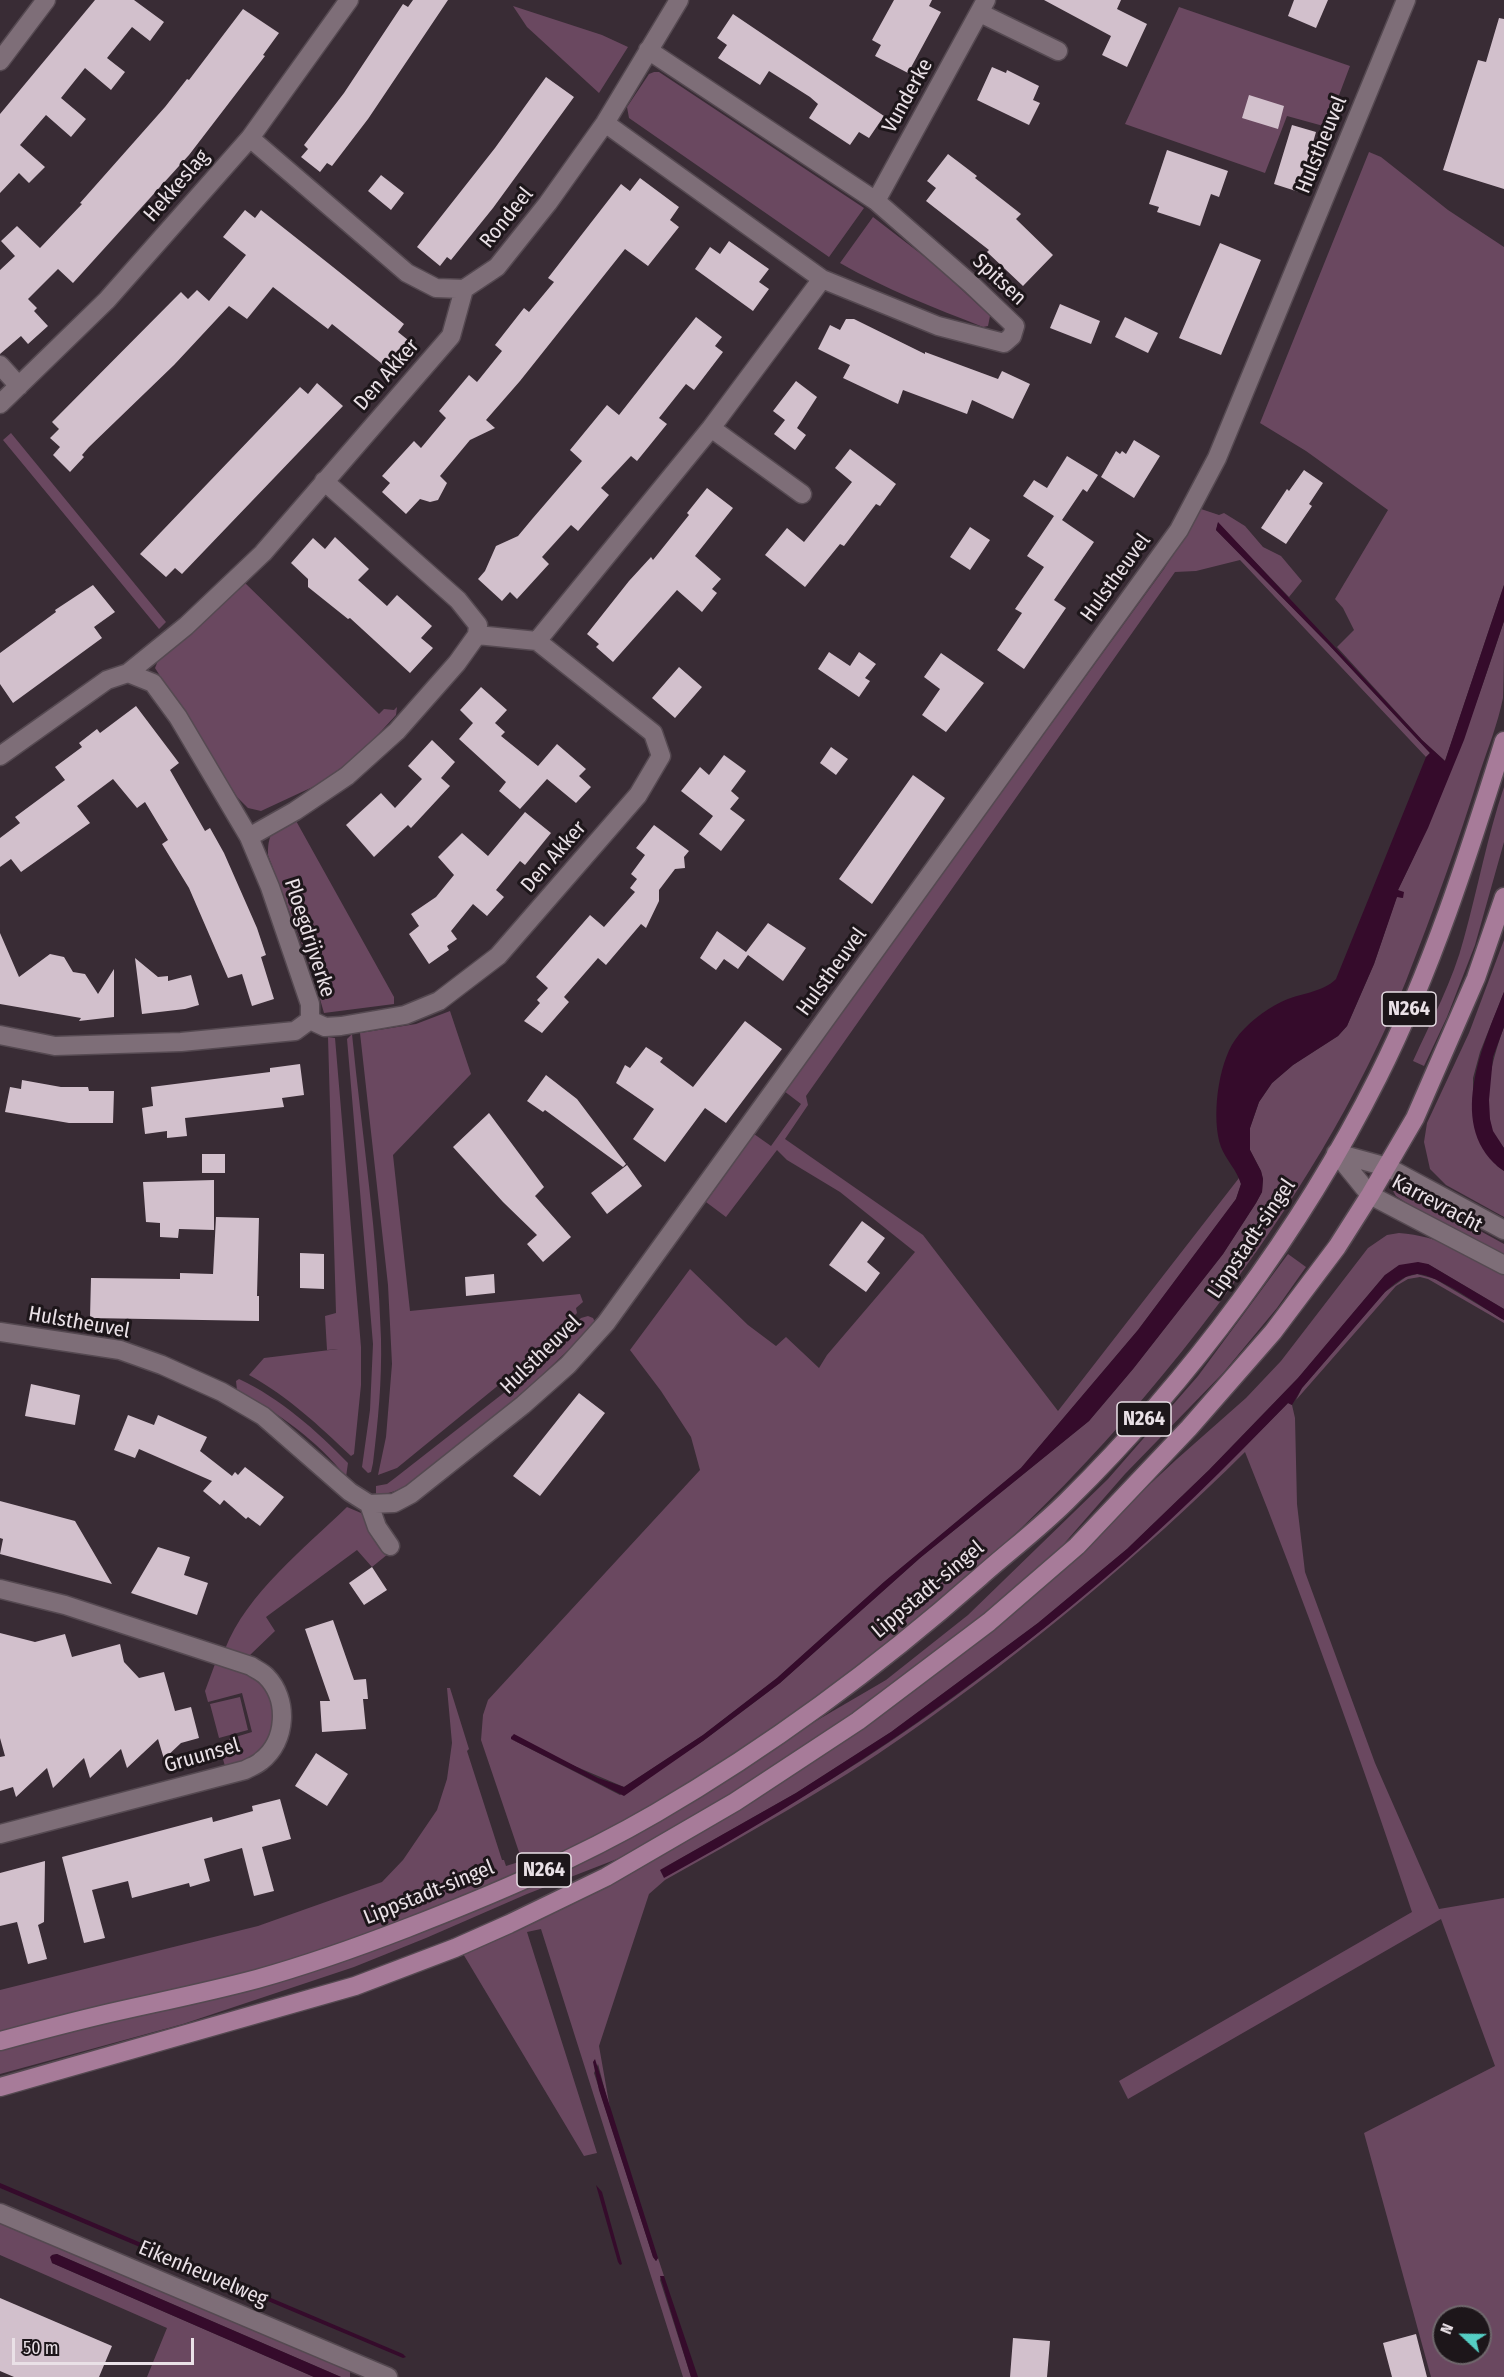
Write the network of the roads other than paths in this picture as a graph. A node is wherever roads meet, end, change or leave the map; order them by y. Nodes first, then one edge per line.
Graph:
1 (46, 0) edge
2 (349, 0) edge
3 (679, 0) edge
4 (1406, 0) edge
5 (983, 7) edge
6 (648, 50) junction
7 (1058, 51) dead end
8 (0, 62) edge
9 (605, 123) junction
10 (249, 138) junction
11 (876, 201) junction
12 (822, 279) junction
13 (464, 289) junction
14 (0, 364) edge
15 (19, 386) junction
16 (0, 404) edge
17 (711, 428) junction
18 (324, 481) junction
19 (802, 494) dead end
20 (477, 635) junction
21 (537, 641) junction
22 (128, 673) junction
23 (1504, 741) edge
24 (0, 756) edge
25 (249, 837) junction
26 (1504, 897) edge
27 (310, 1020) junction
28 (0, 1035) edge
29 (1336, 1153) junction
30 (1387, 1167) junction
31 (1370, 1195) junction
32 (1504, 1230) edge
33 (1504, 1265) edge
34 (0, 1332) edge
35 (369, 1504) junction
36 (390, 1546) dead end
37 (0, 1589) edge
38 (0, 1834) edge
39 (0, 2041) edge
40 (0, 2088) edge
41 (0, 2213) edge
42 (388, 2377) edge

1 - 8 street
2 - 10 street, Hekkeslag
3 - 6 street, Rondeel
4 - 35 street, Hulstheuvel
5 - 7 street, Vunderke
5 - 11 street, Vunderke
6 - 9 street, Rondeel
6 - 11 street, Spitsen
9 - 12 street, Spitsen
9 - 13 street, Rondeel
10 - 13 street
10 - 15 street, Hekkeslag
11 - 12 street, Spitsen
12 - 17 street
13 - 18 street, Den Akker
14 - 15 street
15 - 16 street, Hekkeslag
17 - 19 street
17 - 21 street
18 - 20 street
18 - 22 street, Den Akker
20 - 21 street
20 - 25 street
21 - 27 street, Den Akker
22 - 24 street, Den Akker
22 - 25 street, Ploegdrijverke
23 - 29 main road, Lippstadt-singel / N264
25 - 27 street, Ploegdrijverke
26 - 30 main road, N264
27 - 28 street, Ploegdrijverke
29 - 30 street, Karrevracht
29 - 31 street, Karrevracht
29 - 39 main road, Lippstadt-singel / N264
30 - 31 main road, N264
30 - 32 street, Karrevracht
31 - 33 street, Karrevracht
31 - 40 main road, N264
34 - 35 street, Hulstheuvel
35 - 36 street
37 - 38 street, Gruunsel
41 - 42 street, Eikenheuvelweg

